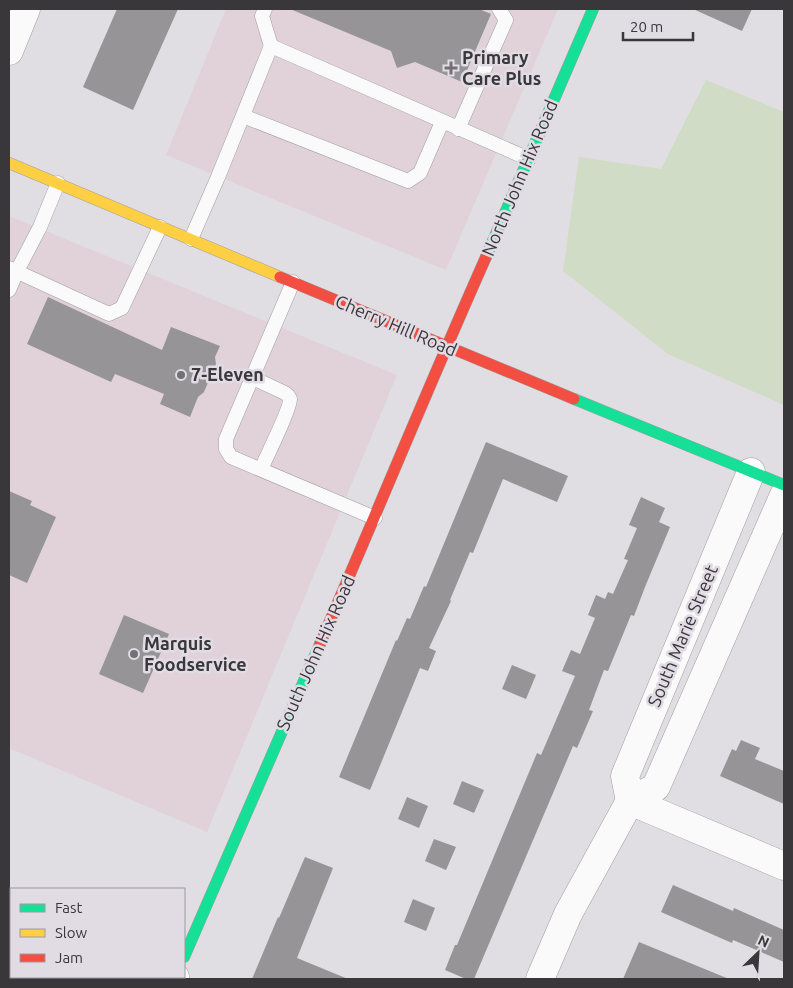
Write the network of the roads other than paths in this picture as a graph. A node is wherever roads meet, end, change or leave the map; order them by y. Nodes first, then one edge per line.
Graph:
1 (26, 9) edge
2 (265, 9) edge
3 (499, 9) edge
4 (593, 9) edge
5 (271, 46) junction
6 (9, 51) edge
7 (242, 116) junction
8 (442, 122) junction
9 (458, 129) junction
10 (529, 159) junction
11 (9, 163) edge
12 (58, 184) junction
13 (160, 226) junction
14 (191, 240) junction
15 (13, 270) edge
16 (293, 282) junction
17 (9, 290) edge
18 (446, 347) junction
19 (253, 378) junction
20 (261, 469) junction
21 (751, 472) junction
22 (784, 485) edge
23 (784, 495) edge
24 (375, 518) junction
25 (630, 801) junction
26 (784, 866) edge
27 (185, 955) edge
28 (540, 979) edge

1 - 6 street
2 - 5 lane
3 - 9 lane
4 - 10 street, North John Hix Road
5 - 7 lane
5 - 8 lane
7 - 8 lane
7 - 14 lane
8 - 9 lane
9 - 10 lane
10 - 18 street, North John Hix Road
11 - 12 street, Cherry Hill Road
12 - 13 street, Cherry Hill Road
12 - 15 lane
13 - 14 street, Cherry Hill Road
13 - 15 lane
14 - 16 street, Cherry Hill Road
15 - 17 lane
16 - 18 street, Cherry Hill Road
16 - 19 lane
18 - 21 street, Cherry Hill Road
18 - 24 street, South John Hix Road
19 - 20 lane
19 - 20 lane
20 - 24 lane
21 - 22 street, Cherry Hill Road
21 - 25 street, South Marie Street
23 - 25 street, South Marie Street
24 - 27 street, South John Hix Road
25 - 26 street
25 - 28 street

